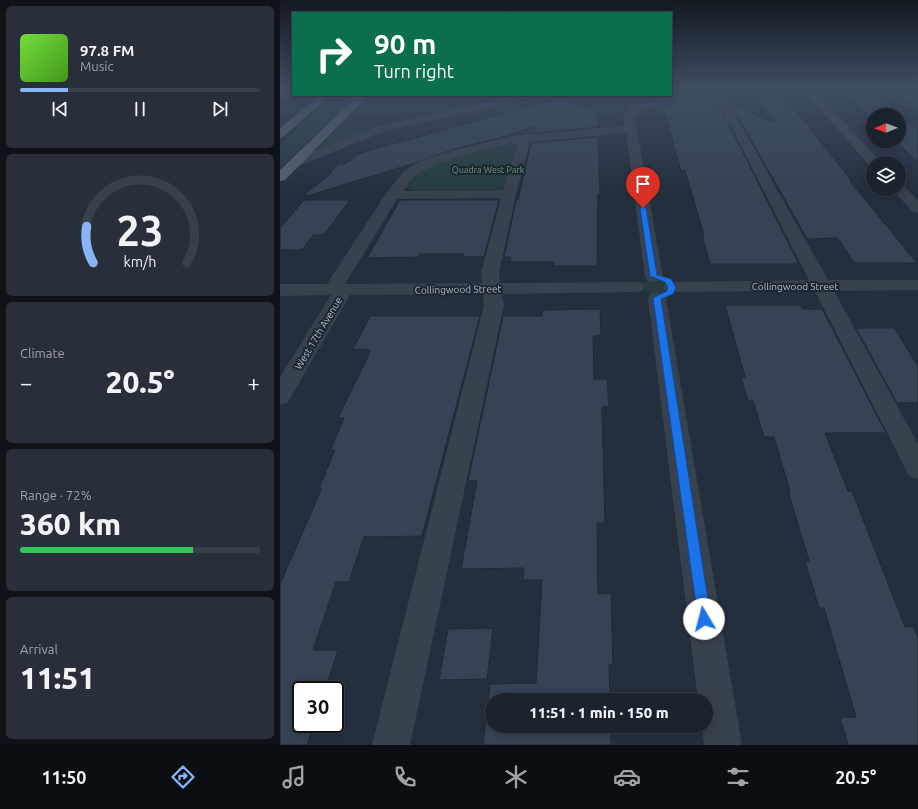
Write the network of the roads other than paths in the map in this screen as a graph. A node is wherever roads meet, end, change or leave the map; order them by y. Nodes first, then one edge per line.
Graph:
1 (293, 122) edge
2 (411, 122) edge
3 (630, 122) edge
4 (734, 122) edge
5 (837, 122) edge
6 (347, 124) joint
7 (379, 129) junction
8 (630, 129) junction
9 (281, 132) edge
10 (525, 139) junction
11 (869, 156) edge
12 (296, 162) junction
13 (280, 178) edge
14 (509, 194) junction
15 (392, 195) junction
16 (906, 196) edge
17 (918, 209) edge
18 (918, 285) edge
19 (821, 286) junction
20 (655, 287) junction
21 (492, 288) junction
22 (280, 290) edge
23 (338, 290) junction
24 (280, 396) edge
25 (918, 468) edge
26 (391, 745) edge
27 (723, 745) edge

1 - 9 main road
2 - 7 street
3 - 8 street
4 - 19 street
5 - 11 street
6 - 7 street
6 - 12 main road
7 - 12 street
8 - 10 street, West 17th Avenue
8 - 20 street
10 - 14 street
10 - 15 street, West 17th Avenue
12 - 13 main road
14 - 15 street
14 - 21 street
15 - 23 street, West 17th Avenue
16 - 17 street
18 - 19 street, Collingwood Street
19 - 20 street, Collingwood Street
19 - 25 street
20 - 21 street, Collingwood Street
20 - 27 street
21 - 23 street, Collingwood Street
21 - 26 street
22 - 23 street, Collingwood Street
23 - 24 street, West 17th Avenue

